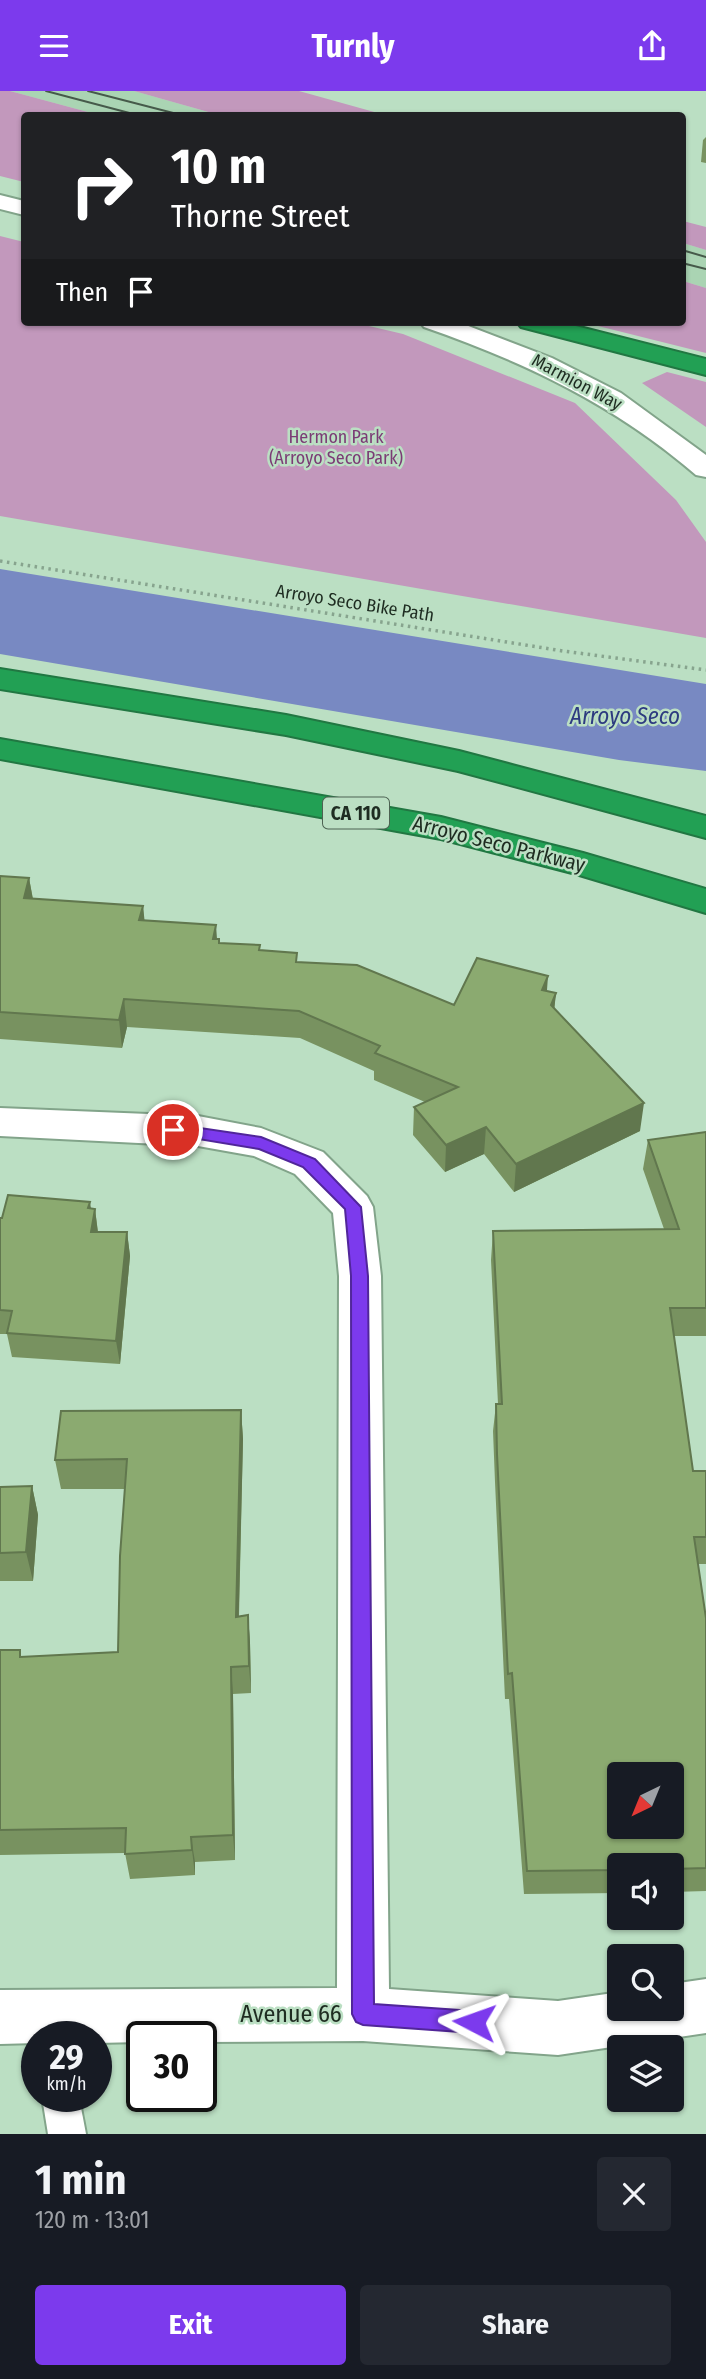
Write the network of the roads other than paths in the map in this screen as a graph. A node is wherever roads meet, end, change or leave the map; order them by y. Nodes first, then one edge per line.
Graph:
1 (0, 202) edge
2 (21, 207) edge
3 (445, 326) edge
4 (546, 326) edge
5 (706, 367) edge
6 (706, 469) edge
7 (0, 679) edge
8 (0, 749) edge
9 (706, 827) edge
10 (706, 901) edge
11 (0, 1122) edge
12 (706, 2006) edge
13 (363, 2014) junction
14 (112, 2022) edge
15 (63, 2112) edge
16 (67, 2134) edge

1 - 2 street
3 - 6 street, Marmion Way
4 - 5 highway
7 - 9 highway
8 - 10 highway, Arroyo Seco Parkway / CA 110
11 - 13 street
12 - 13 street, Avenue 66
13 - 14 street, Avenue 66
15 - 16 lane

